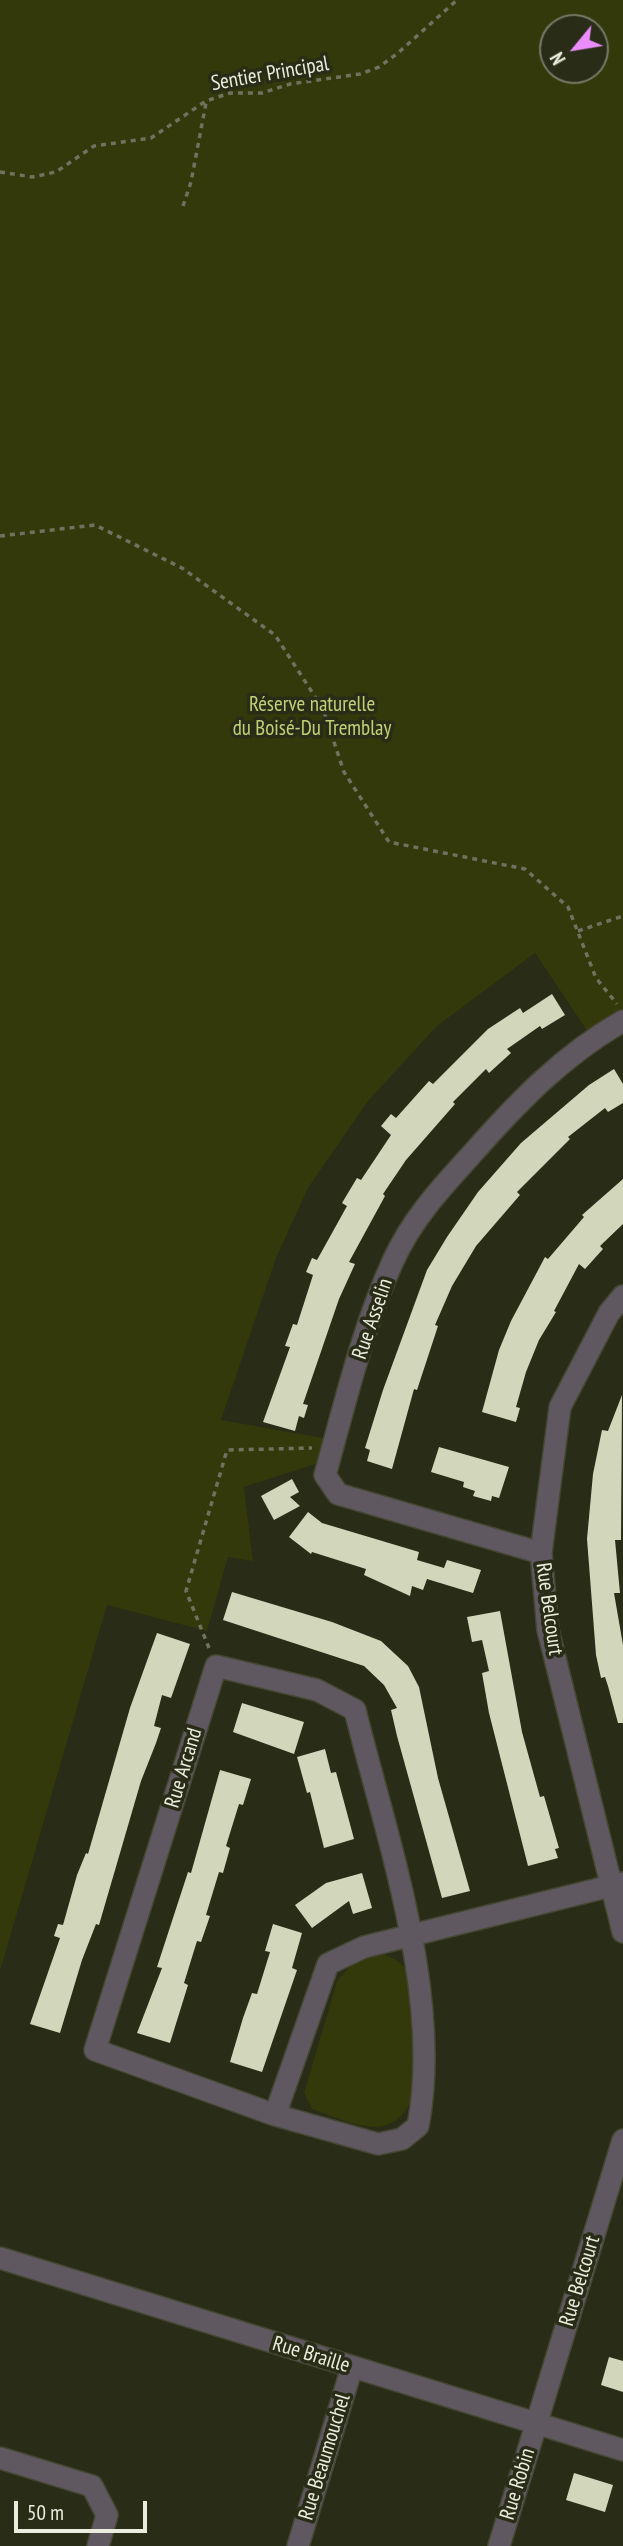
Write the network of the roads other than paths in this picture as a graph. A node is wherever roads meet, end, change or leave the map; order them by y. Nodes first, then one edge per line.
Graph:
1 (623, 1021) edge
2 (623, 1296) edge
3 (541, 1553) junction
4 (617, 1884) edge
5 (623, 1933) edge
6 (411, 1936) junction
7 (275, 2115) junction
8 (623, 2140) edge
9 (0, 2258) edge
10 (352, 2367) junction
11 (537, 2423) junction
12 (623, 2450) edge
13 (0, 2458) edge
14 (98, 2546) edge
15 (298, 2546) edge
16 (499, 2546) edge

1 - 3 street, Rue Asselin
2 - 3 street, Rue Belcourt
3 - 4 street, Rue Belcourt
4 - 5 street, Rue Belcourt
4 - 6 street
6 - 7 street
6 - 7 street, Rue Arcand
6 - 7 street, Rue Arcand
8 - 11 street, Rue Belcourt
9 - 10 street, Rue Braille
10 - 11 street, Rue Braille
10 - 15 street, Rue Beaumouchel
11 - 12 street, Rue Braille
11 - 16 street, Rue Robin
13 - 14 street

